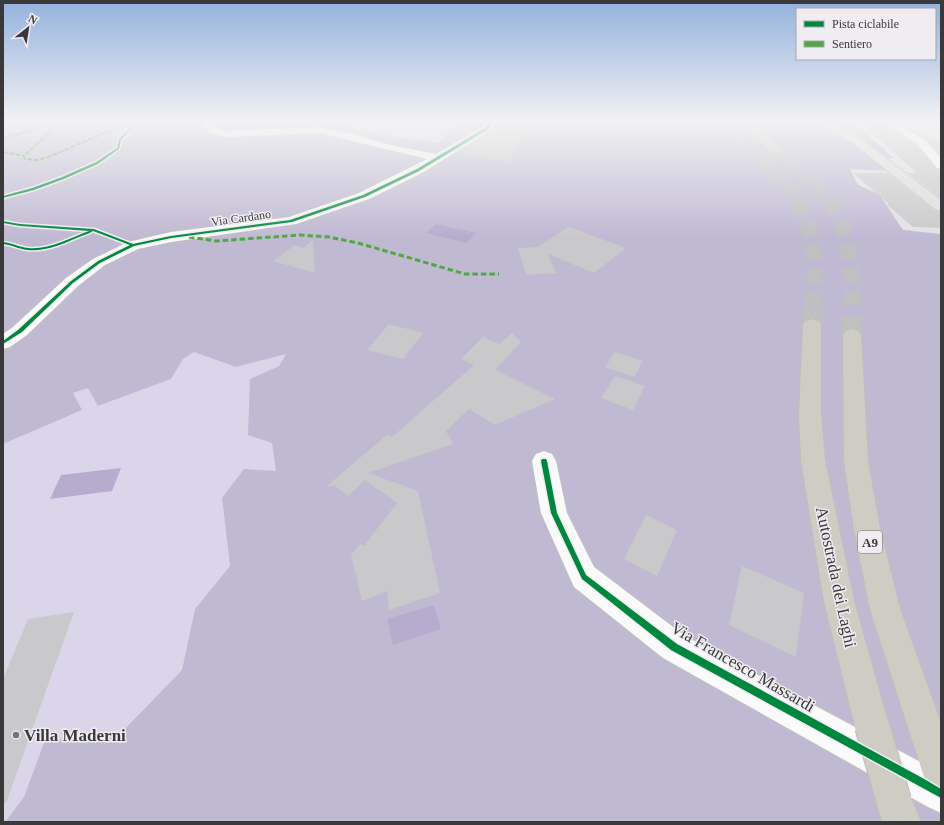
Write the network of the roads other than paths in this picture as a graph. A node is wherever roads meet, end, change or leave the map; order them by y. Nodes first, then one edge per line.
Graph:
1 (433, 160) edge
2 (881, 160) edge
3 (941, 207) edge
4 (812, 325) tunnel mouth
5 (852, 335) tunnel mouth
6 (3, 343) edge
7 (544, 461) dead end
8 (941, 774) edge
9 (941, 794) edge
10 (898, 811) edge

1 - 6 street, Via Cardano
2 - 3 main road
4 - 10 highway, Autostrada dei Laghi, bridge
5 - 8 highway, A9
7 - 9 street, Via Francesco Massardi

